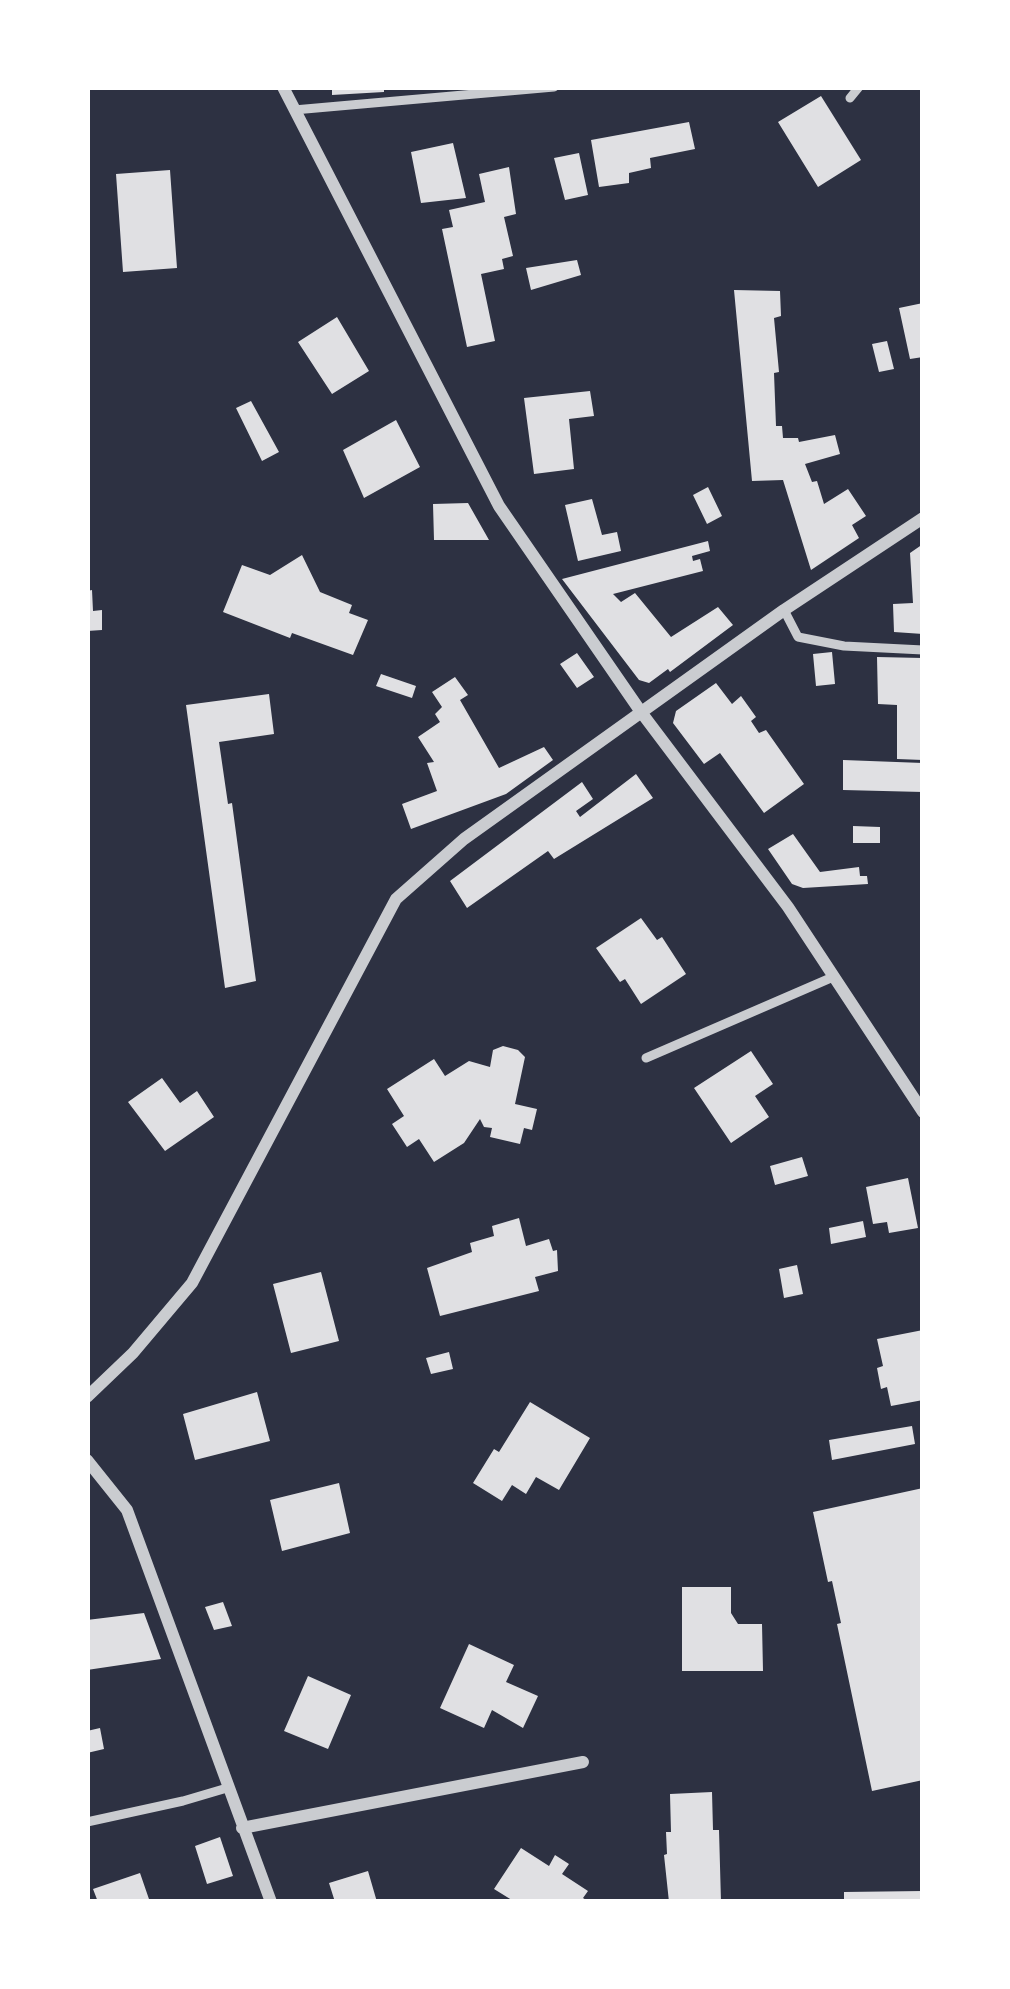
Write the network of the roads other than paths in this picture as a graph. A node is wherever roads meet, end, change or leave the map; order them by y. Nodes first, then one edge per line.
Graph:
1 (283, 87) edge
2 (554, 87) edge
3 (859, 87) edge
4 (850, 98) dead end
5 (294, 110) junction
6 (923, 518) edge
7 (784, 610) junction
8 (923, 650) edge
9 (641, 712) junction
10 (833, 977) junction
11 (646, 1058) dead end
12 (923, 1112) edge
13 (87, 1397) edge
14 (87, 1460) edge
15 (583, 1762) dead end
16 (227, 1788) junction
17 (87, 1822) edge
18 (242, 1828) junction
19 (271, 1902) edge

1 - 5 street
2 - 5 lane
3 - 4 lane
5 - 9 street
6 - 7 street
7 - 8 lane
7 - 9 street
9 - 10 street
9 - 13 street
10 - 11 lane
10 - 12 street
14 - 16 street
15 - 18 street
16 - 17 lane
16 - 18 street
18 - 19 street

